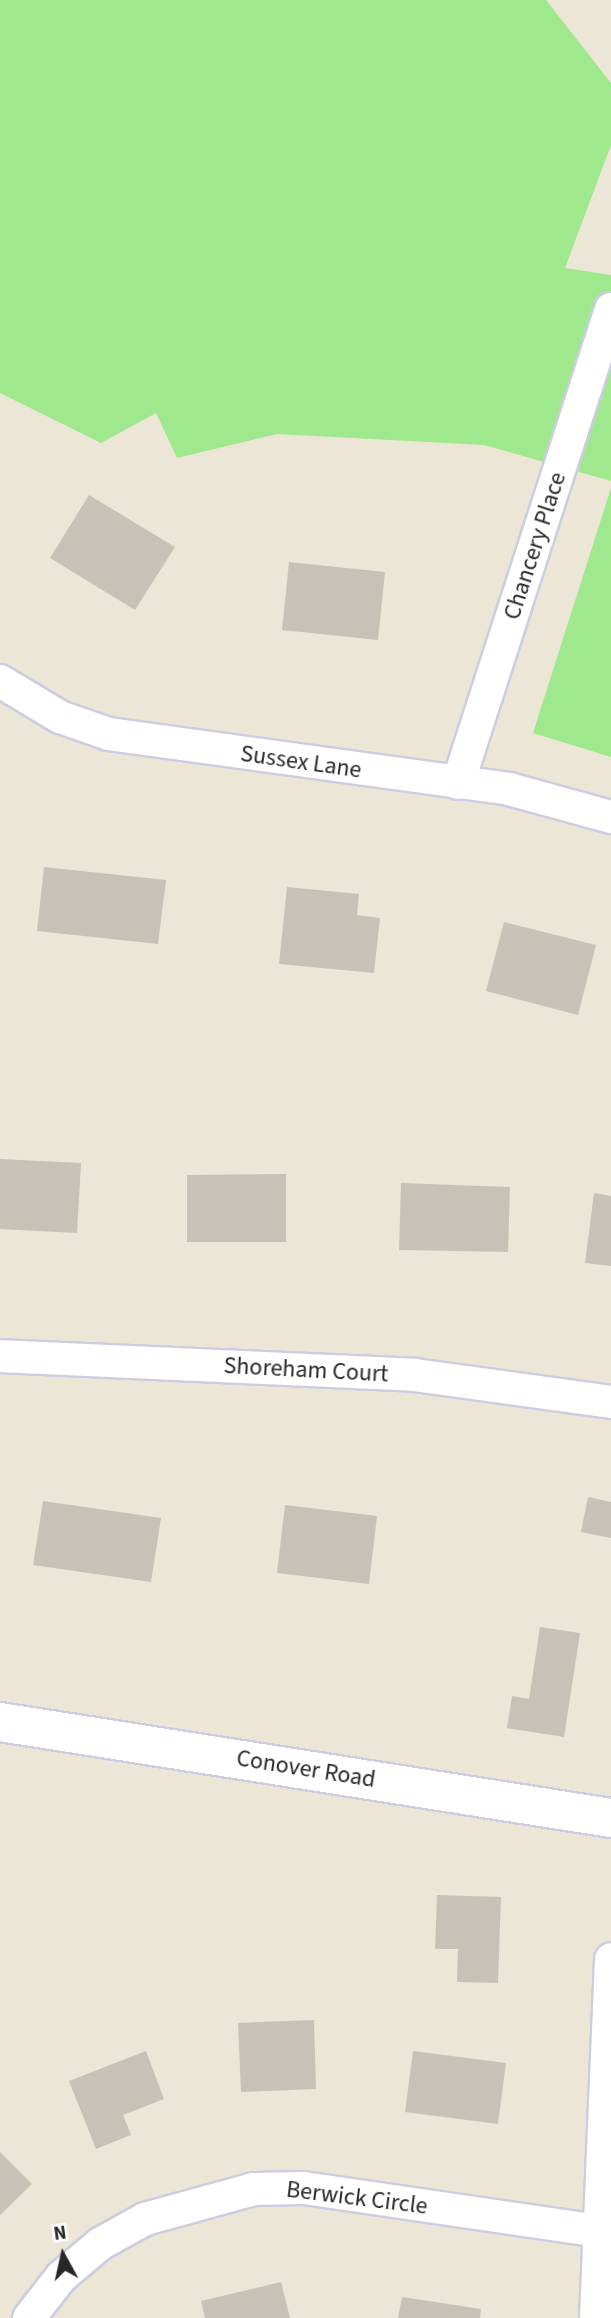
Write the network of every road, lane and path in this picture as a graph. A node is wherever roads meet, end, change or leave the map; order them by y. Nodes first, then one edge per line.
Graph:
1 (611, 309) edge
2 (0, 681) edge
3 (458, 783) junction
4 (611, 817) edge
5 (0, 1356) edge
6 (611, 1402) edge
7 (0, 1722) edge
8 (611, 1818) edge
9 (611, 1959) edge
10 (599, 2231) junction
11 (29, 2318) edge
12 (596, 2318) edge

1 - 3 street, Chancery Place
2 - 3 street, Sussex Lane
3 - 4 street, Sussex Lane
5 - 6 street, Shoreham Court
7 - 8 street, Conover Road
9 - 10 street
10 - 11 street, Berwick Circle
10 - 12 street

